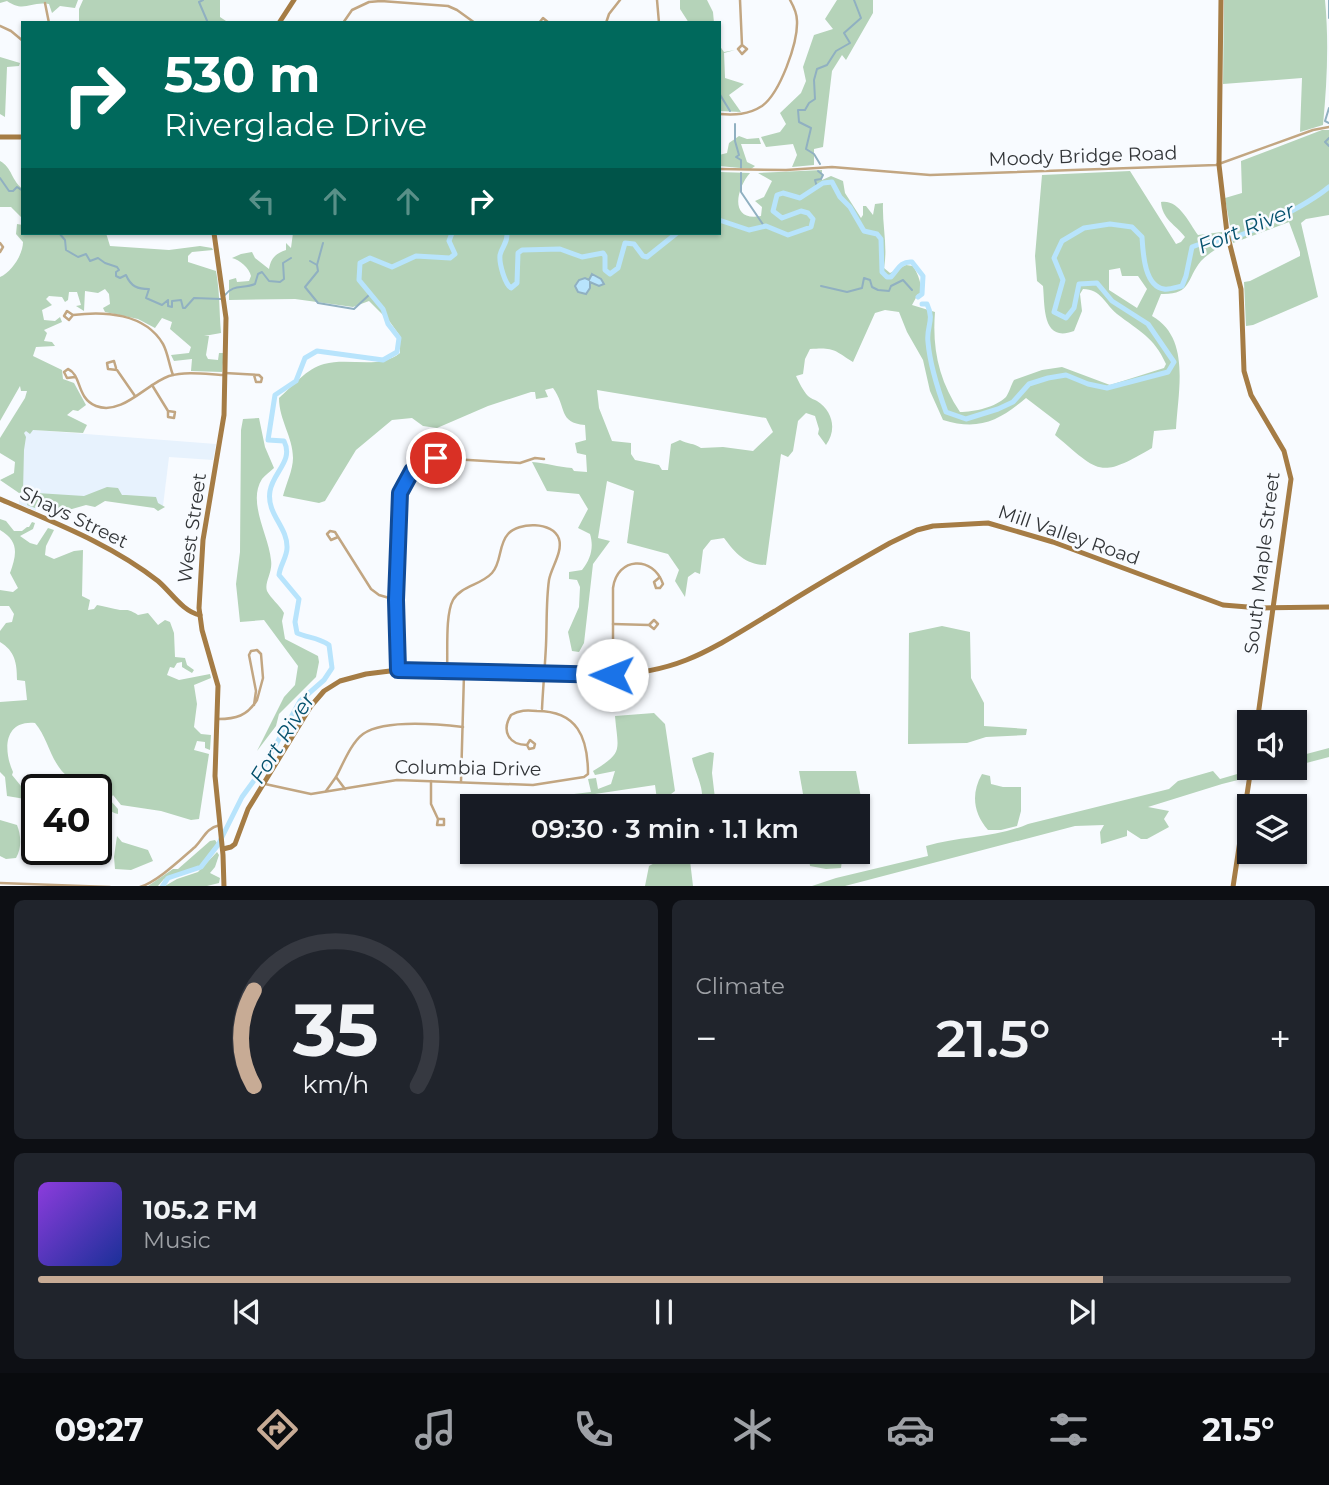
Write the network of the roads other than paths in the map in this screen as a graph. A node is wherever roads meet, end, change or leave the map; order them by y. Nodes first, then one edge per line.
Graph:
1 (295, 0) edge
2 (620, 0) edge
3 (657, 0) edge
4 (740, 0) edge
5 (791, 0) edge
6 (1221, 0) edge
7 (45, 4) dead end
8 (49, 21) edge
9 (280, 21) edge
10 (345, 21) edge
11 (472, 21) edge
12 (607, 21) edge
13 (659, 21) edge
14 (0, 26) edge
15 (21, 39) edge
16 (742, 45) dead end
17 (721, 114) edge
18 (1329, 127) edge
19 (0, 137) edge
20 (21, 137) edge
21 (1219, 165) junction
22 (721, 169) edge
23 (214, 235) edge
24 (0, 243) edge
25 (0, 252) edge
26 (73, 315) dead end
27 (116, 369) dead end
28 (225, 374) junction
29 (173, 375) junction
30 (254, 375) dead end
31 (75, 377) dead end
32 (152, 385) junction
33 (135, 396) junction
34 (168, 411) dead end
35 (544, 459) dead end
36 (0, 499) edge
37 (338, 537) dead end
38 (660, 577) dead end
39 (396, 600) junction
40 (1329, 607) edge
41 (1274, 608) junction
42 (200, 615) junction
43 (612, 624) junction
44 (649, 625) dead end
45 (398, 670) junction
46 (447, 670) junction
47 (464, 670) junction
48 (544, 674) junction
49 (612, 675) junction
50 (254, 705) junction
51 (1259, 710) edge
52 (542, 711) junction
53 (218, 719) junction
54 (463, 727) junction
55 (527, 745) dead end
56 (336, 776) junction
57 (1249, 780) edge
58 (431, 781) junction
59 (461, 783) junction
60 (263, 784) junction
61 (345, 789) junction
62 (326, 793) junction
63 (438, 819) dead end
64 (220, 825) junction
65 (222, 847) junction
66 (0, 883) edge
67 (82, 886) edge
68 (142, 886) edge
69 (224, 886) edge
70 (1233, 886) edge

1 - 9 main road
2 - 12 street
3 - 13 street
4 - 16 street
5 - 17 street
6 - 21 main road, South Maple Street
7 - 8 street
10 - 11 street
14 - 15 street
18 - 21 street, Moody Bridge Road
19 - 20 main road
21 - 22 street, Moody Bridge Road
21 - 41 main road, South Maple Street
23 - 28 main road, West Street
24 - 25 street
26 - 29 street
27 - 33 street
28 - 29 street
28 - 30 street
28 - 42 main road, West Street
29 - 32 street
31 - 33 street
32 - 33 street
32 - 34 street
35 - 39 street
36 - 42 main road, Shays Street
37 - 39 street
38 - 43 street
39 - 45 street
40 - 41 main road, Mill Valley Road
41 - 49 main road, Mill Valley Road
41 - 51 main road, South Maple Street
42 - 53 main road, West Street
43 - 44 street
43 - 49 street
45 - 46 main road, Mill Valley Road
45 - 60 main road, Mill Valley Road
46 - 47 main road, Mill Valley Road
46 - 48 street
47 - 48 main road, Mill Valley Road
47 - 54 street
48 - 49 main road, Mill Valley Road
48 - 52 street
50 - 50 street
50 - 53 street
52 - 55 street
52 - 59 street, Columbia Drive
53 - 64 main road, West Street
54 - 56 street
54 - 59 street
56 - 61 street
56 - 62 street
57 - 70 main road
58 - 59 street, Columbia Drive
58 - 61 street, Columbia Drive
58 - 63 street
60 - 62 street, Columbia Drive
60 - 65 main road, Mill Valley Road
61 - 62 street, Columbia Drive
64 - 65 main road, West Street
64 - 68 street
65 - 69 main road, West Street
66 - 67 street

